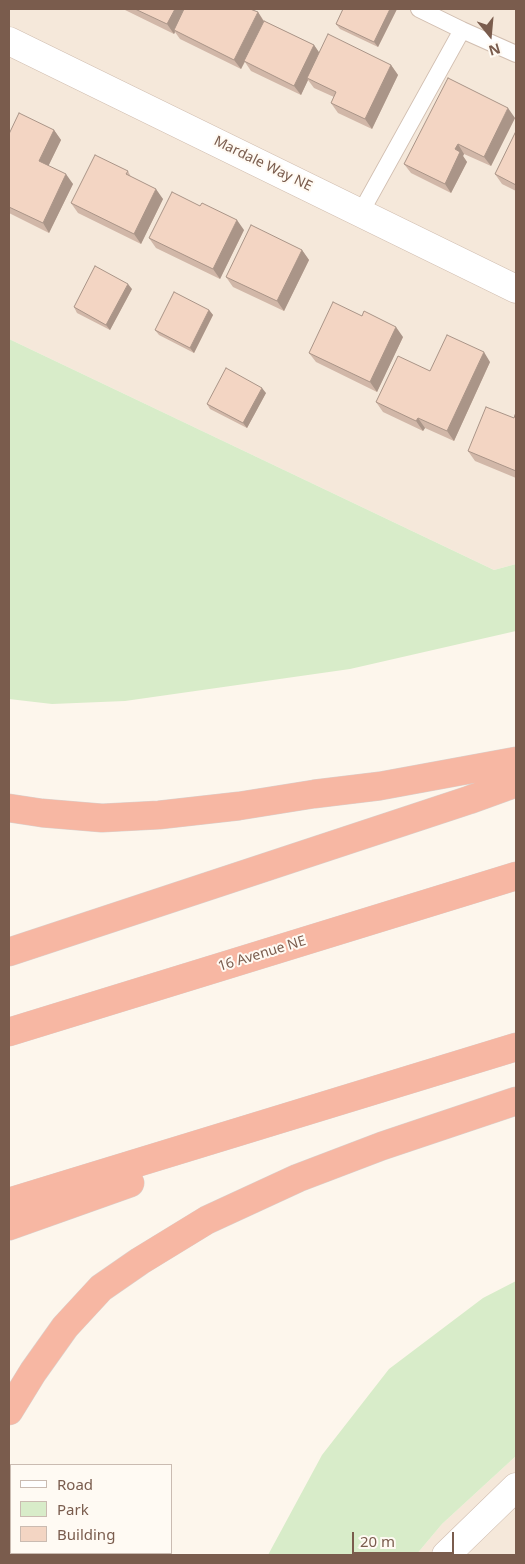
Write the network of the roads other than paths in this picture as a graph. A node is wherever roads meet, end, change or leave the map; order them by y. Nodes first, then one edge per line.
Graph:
1 (419, 9) edge
2 (462, 30) junction
3 (9, 41) edge
4 (516, 54) edge
5 (361, 212) junction
6 (516, 288) edge
7 (516, 761) edge
8 (516, 782) edge
9 (9, 808) edge
10 (516, 876) edge
11 (9, 952) edge
12 (9, 1032) edge
13 (516, 1047) edge
14 (458, 1065) junction
15 (516, 1102) edge
16 (9, 1202) edge
17 (9, 1226) edge
18 (9, 1411) edge
19 (516, 1486) edge
20 (446, 1555) edge

1 - 2 lane
2 - 4 lane
2 - 5 lane
3 - 5 street, Mardale Way NE
5 - 6 street, Mardale Way NE
7 - 9 highway
8 - 11 highway
10 - 12 highway, 16 Avenue NE
13 - 14 highway
14 - 16 highway
14 - 17 highway
15 - 18 highway
19 - 20 street

